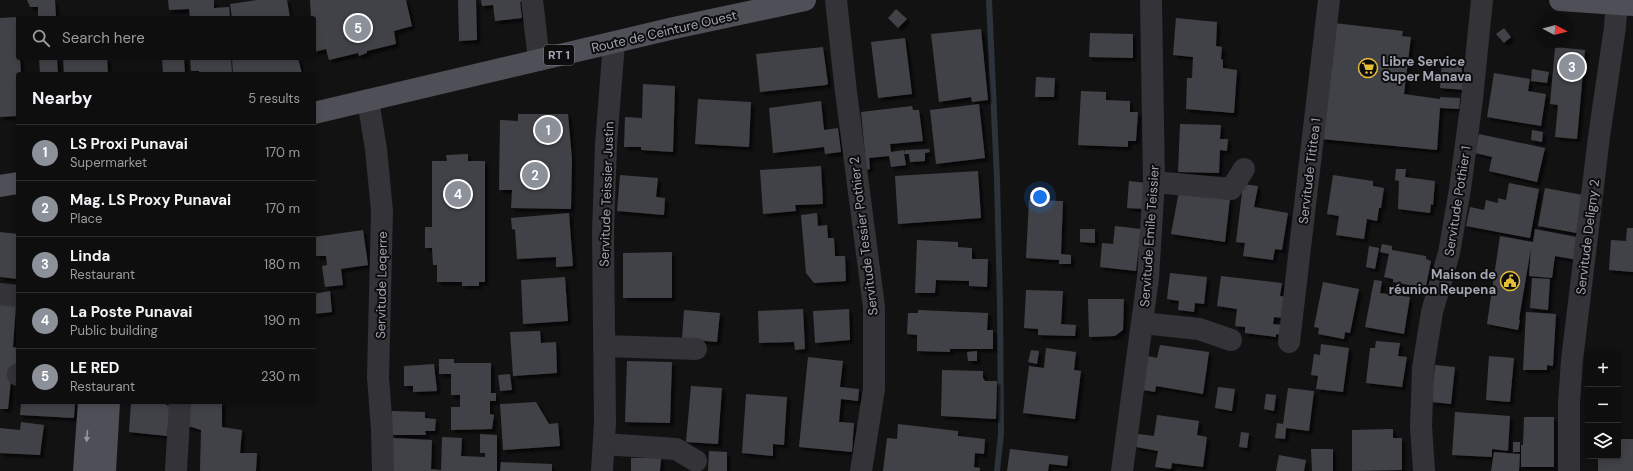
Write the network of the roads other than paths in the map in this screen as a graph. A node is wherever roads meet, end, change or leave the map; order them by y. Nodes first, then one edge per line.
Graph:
1 (532, 0) edge
2 (805, 0) edge
3 (836, 0) edge
4 (1151, 0) edge
5 (1329, 0) edge
6 (1482, 0) edge
7 (1560, 0) edge
8 (1622, 3) edge
9 (614, 43) junction
10 (539, 60) junction
11 (368, 100) junction
12 (316, 113) edge
13 (1244, 169) dead end
14 (1154, 182) junction
15 (16, 183) edge
16 (0, 186) edge
17 (0, 294) edge
18 (16, 296) edge
19 (1142, 323) junction
20 (1220, 332) dead end
21 (1289, 342) dead end
22 (604, 346) junction
23 (696, 350) dead end
24 (89, 404) edge
25 (109, 404) edge
26 (180, 404) edge
27 (604, 444) junction
28 (696, 461) dead end
29 (84, 471) edge
30 (105, 471) edge
31 (176, 471) edge
32 (383, 471) edge
33 (602, 471) edge
34 (861, 471) edge
35 (1122, 471) edge
36 (1424, 471) edge
37 (1569, 471) edge

1 - 10 street
2 - 9 main road, Route de Ceinture Ouest / RT 1
3 - 34 street, Servitude Tessier Pothier 2
4 - 14 street, Servitude Emile Teissier
5 - 21 street, Servitude Tititea 1
6 - 36 street, Servitude Pothier 1
7 - 8 main road
8 - 37 street, Servitude Deligny 2
9 - 10 main road, Route de Ceinture Ouest / RT 1
9 - 22 street, Servitude Teissier Justin
10 - 11 main road, Route de Ceinture Ouest / RT 1
11 - 12 main road, Route de Ceinture Ouest / RT 1
11 - 32 street, Servitude Leqerre
13 - 14 street
14 - 19 street, Servitude Emile Teissier
15 - 16 main road
17 - 18 street
19 - 20 street
19 - 35 street, Servitude Emile Teissier
22 - 23 street
22 - 27 street, Servitude Teissier Justin
24 -> 29 main road
25 - 30 main road
26 - 31 street
27 - 28 street
27 - 33 street, Servitude Teissier Justin

